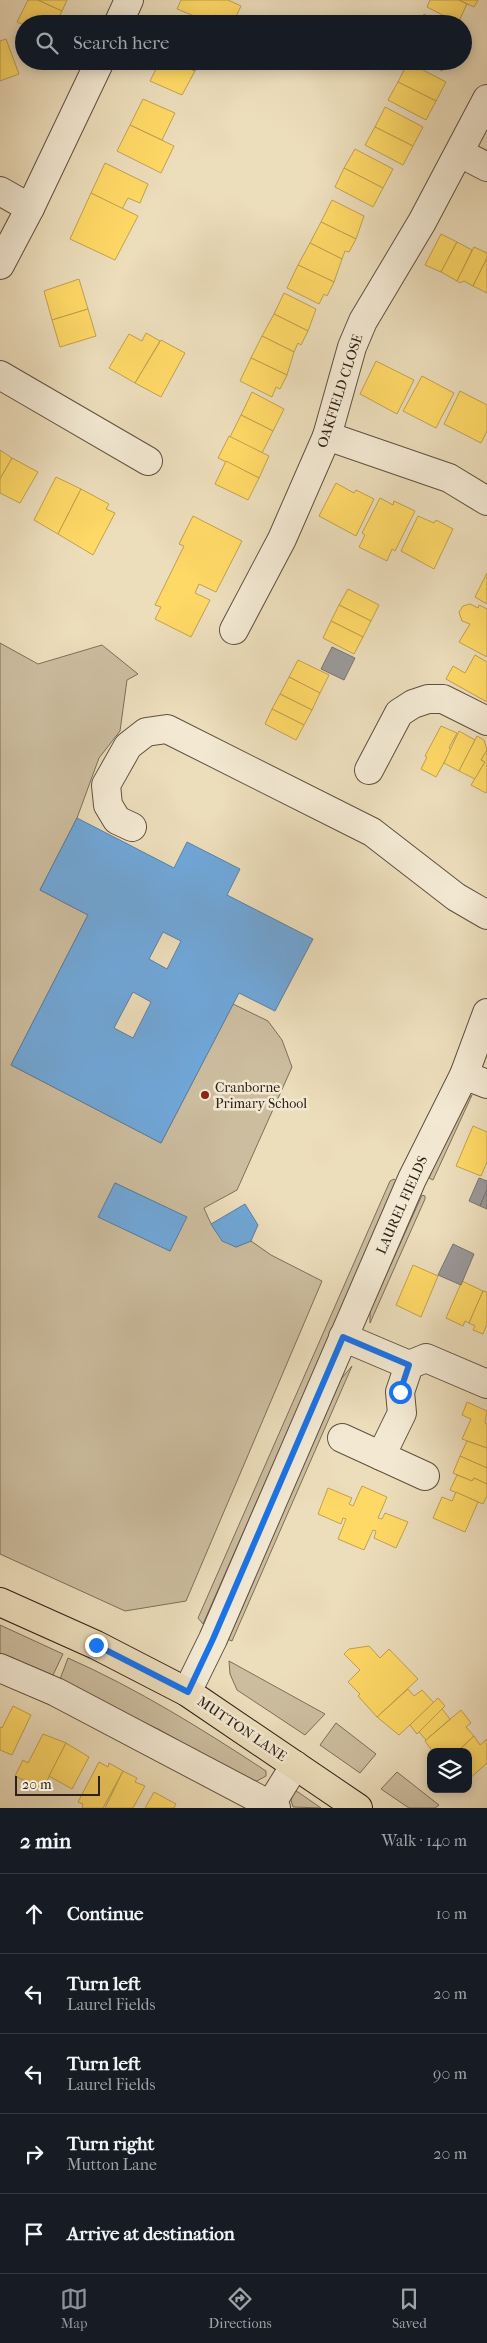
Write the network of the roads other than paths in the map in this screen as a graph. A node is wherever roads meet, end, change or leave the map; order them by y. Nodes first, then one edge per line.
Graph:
1 (129, 0) edge
2 (122, 15) edge
3 (96, 70) edge
4 (486, 101) edge
5 (460, 153) junction
6 (487, 167) edge
7 (0, 192) edge
8 (30, 208) junction
9 (0, 265) edge
10 (0, 375) edge
11 (327, 436) junction
12 (148, 461) dead end
13 (487, 501) edge
14 (234, 630) dead end
15 (487, 721) edge
16 (369, 770) dead end
17 (132, 827) dead end
18 (487, 915) edge
19 (487, 1013) edge
20 (475, 1079) edge
21 (343, 1337) junction
22 (409, 1365) junction
23 (487, 1384) edge
24 (342, 1438) dead end
25 (381, 1456) junction
26 (425, 1476) dead end
27 (0, 1602) edge
28 (0, 1668) edge
29 (188, 1692) junction
30 (295, 1764) junction
31 (274, 1806) edge
32 (358, 1808) edge

1 - 2 street
3 - 8 street
4 - 5 street, OAKFIELD CLOSE
5 - 6 street
5 - 11 street, OAKFIELD CLOSE
7 - 8 street
8 - 9 street
10 - 12 street
11 - 13 street
11 - 14 street, OAKFIELD CLOSE
15 - 16 street
17 - 18 street
19 - 20 street, LAUREL FIELDS
20 - 21 street, LAUREL FIELDS
21 - 22 street
21 - 29 street, LAUREL FIELDS
22 - 23 street
22 - 25 street
24 - 25 street
25 - 26 street
27 - 29 main road, MUTTON LANE
28 - 31 street, MUTTON LANE
29 - 30 main road, MUTTON LANE
30 - 31 street, MUTTON LANE
30 - 32 main road, MUTTON LANE

